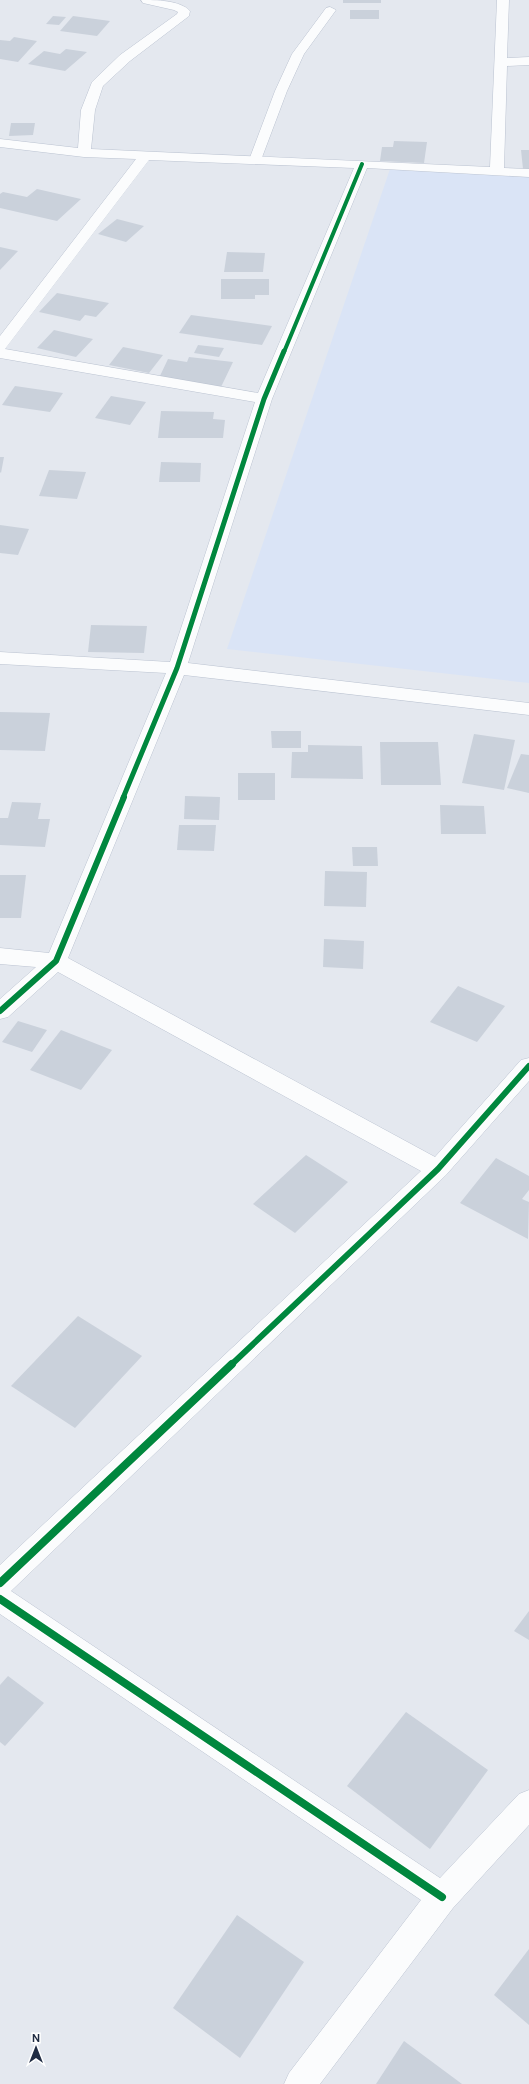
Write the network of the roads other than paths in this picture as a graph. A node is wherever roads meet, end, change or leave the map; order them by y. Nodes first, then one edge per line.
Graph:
1 (147, 0) edge
2 (503, 0) edge
3 (330, 10) dead end
4 (501, 62) junction
5 (529, 62) edge
6 (0, 143) edge
7 (84, 153) junction
8 (145, 156) junction
9 (255, 160) junction
10 (362, 164) junction
11 (497, 171) junction
12 (529, 173) edge
13 (0, 346) edge
14 (0, 353) edge
15 (264, 399) junction
16 (0, 658) edge
17 (177, 668) junction
18 (529, 709) edge
19 (0, 956) edge
20 (56, 961) junction
21 (0, 1011) edge
22 (529, 1066) edge
23 (438, 1169) junction
24 (0, 1584) edge
25 (0, 1599) edge
26 (529, 1804) edge
27 (442, 1897) junction
28 (300, 2084) edge

1 - 7 street
2 - 4 street
3 - 9 lane
4 - 5 street
4 - 11 street
6 - 7 street
7 - 8 street
8 - 9 street
8 - 13 street
9 - 10 street
10 - 11 street
10 - 15 street
11 - 12 street
14 - 15 street
15 - 17 street
16 - 17 street
17 - 18 street
17 - 20 street
19 - 20 street
20 - 21 street
20 - 23 street
22 - 23 street
23 - 24 street
25 - 27 street
26 - 27 street
27 - 28 street

